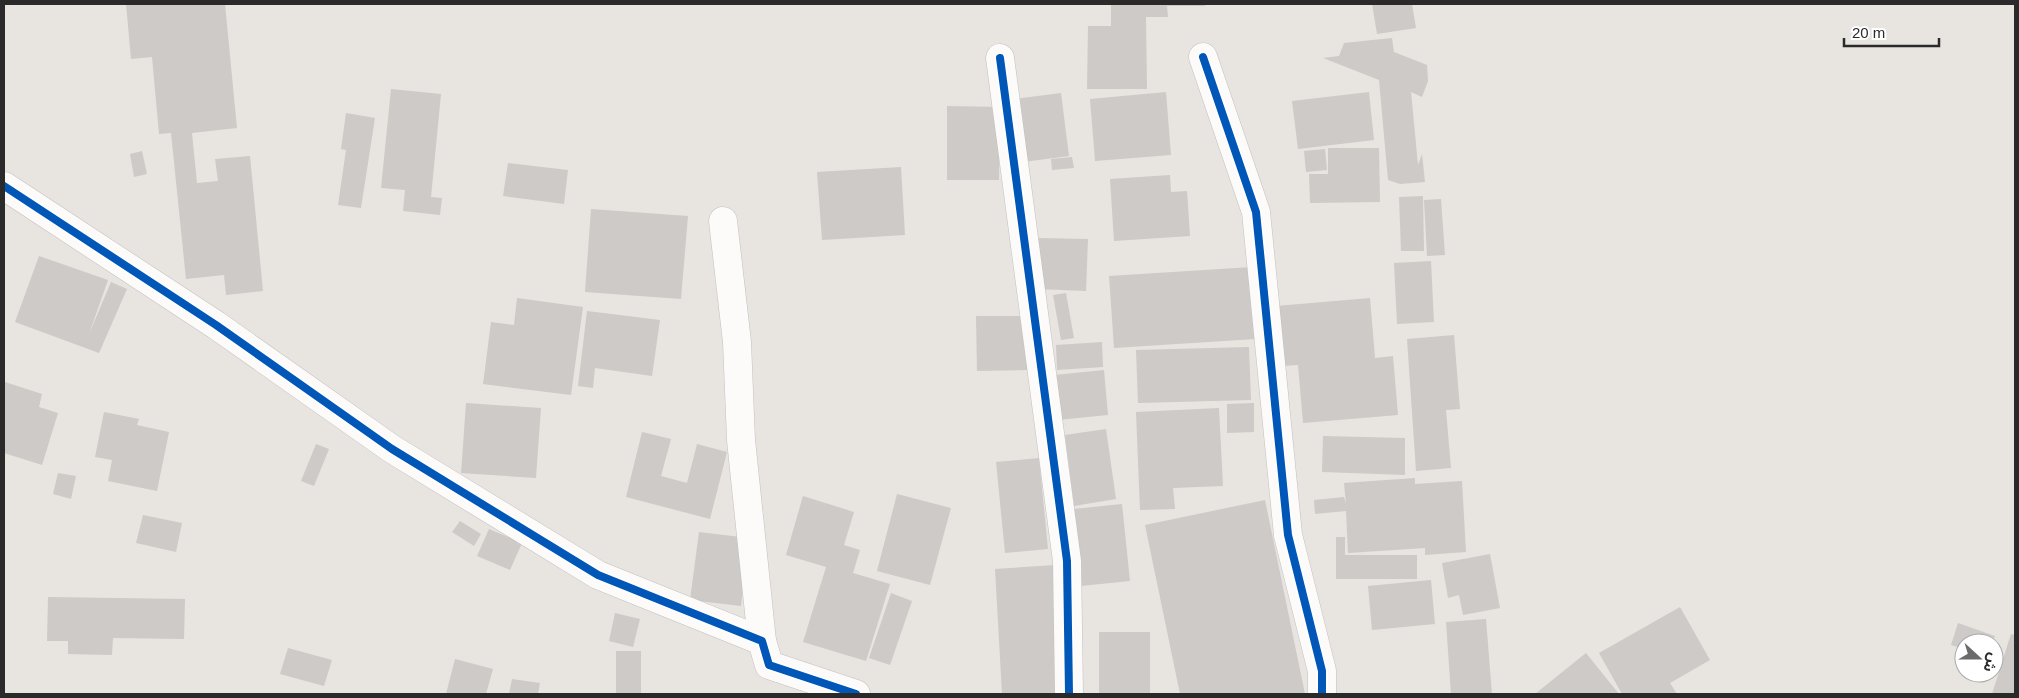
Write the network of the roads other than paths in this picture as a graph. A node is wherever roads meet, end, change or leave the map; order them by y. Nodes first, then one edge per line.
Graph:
1 (1000, 58) dead end
2 (1203, 58) dead end
3 (4, 186) edge
4 (723, 222) dead end
5 (762, 642) junction
6 (856, 694) edge
7 (1070, 694) edge
8 (1322, 694) edge

1 - 7 street
2 - 8 street
3 - 5 street
4 - 5 street
5 - 6 street

